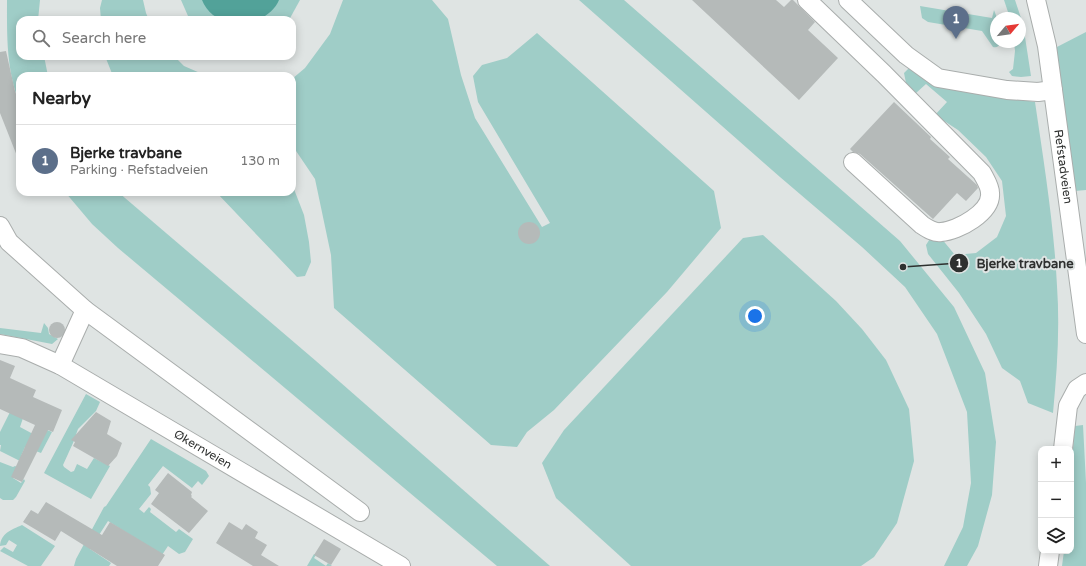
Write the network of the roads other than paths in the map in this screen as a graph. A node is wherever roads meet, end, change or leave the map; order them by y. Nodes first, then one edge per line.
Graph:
1 (807, 0) edge
2 (848, 0) edge
3 (1036, 0) edge
4 (906, 55) junction
5 (884, 74) junction
6 (1053, 90) junction
7 (853, 162) dead end
8 (0, 226) edge
9 (4, 247) edge
10 (85, 310) junction
11 (1086, 334) edge
12 (0, 344) edge
13 (60, 366) junction
14 (1086, 383) edge
15 (1063, 446) edge
16 (360, 512) dead end
17 (1050, 554) edge
18 (401, 566) edge
19 (1048, 566) edge

1 - 5 street
2 - 4 street
3 - 6 street, Refstadveien
4 - 5 street
4 - 6 street
5 - 7 street
6 - 11 street, Refstadveien
8 - 9 street
9 - 10 street
10 - 13 street
10 - 16 street
12 - 13 street, Økernveien
13 - 18 street, Økernveien
14 - 15 street
17 - 19 street

